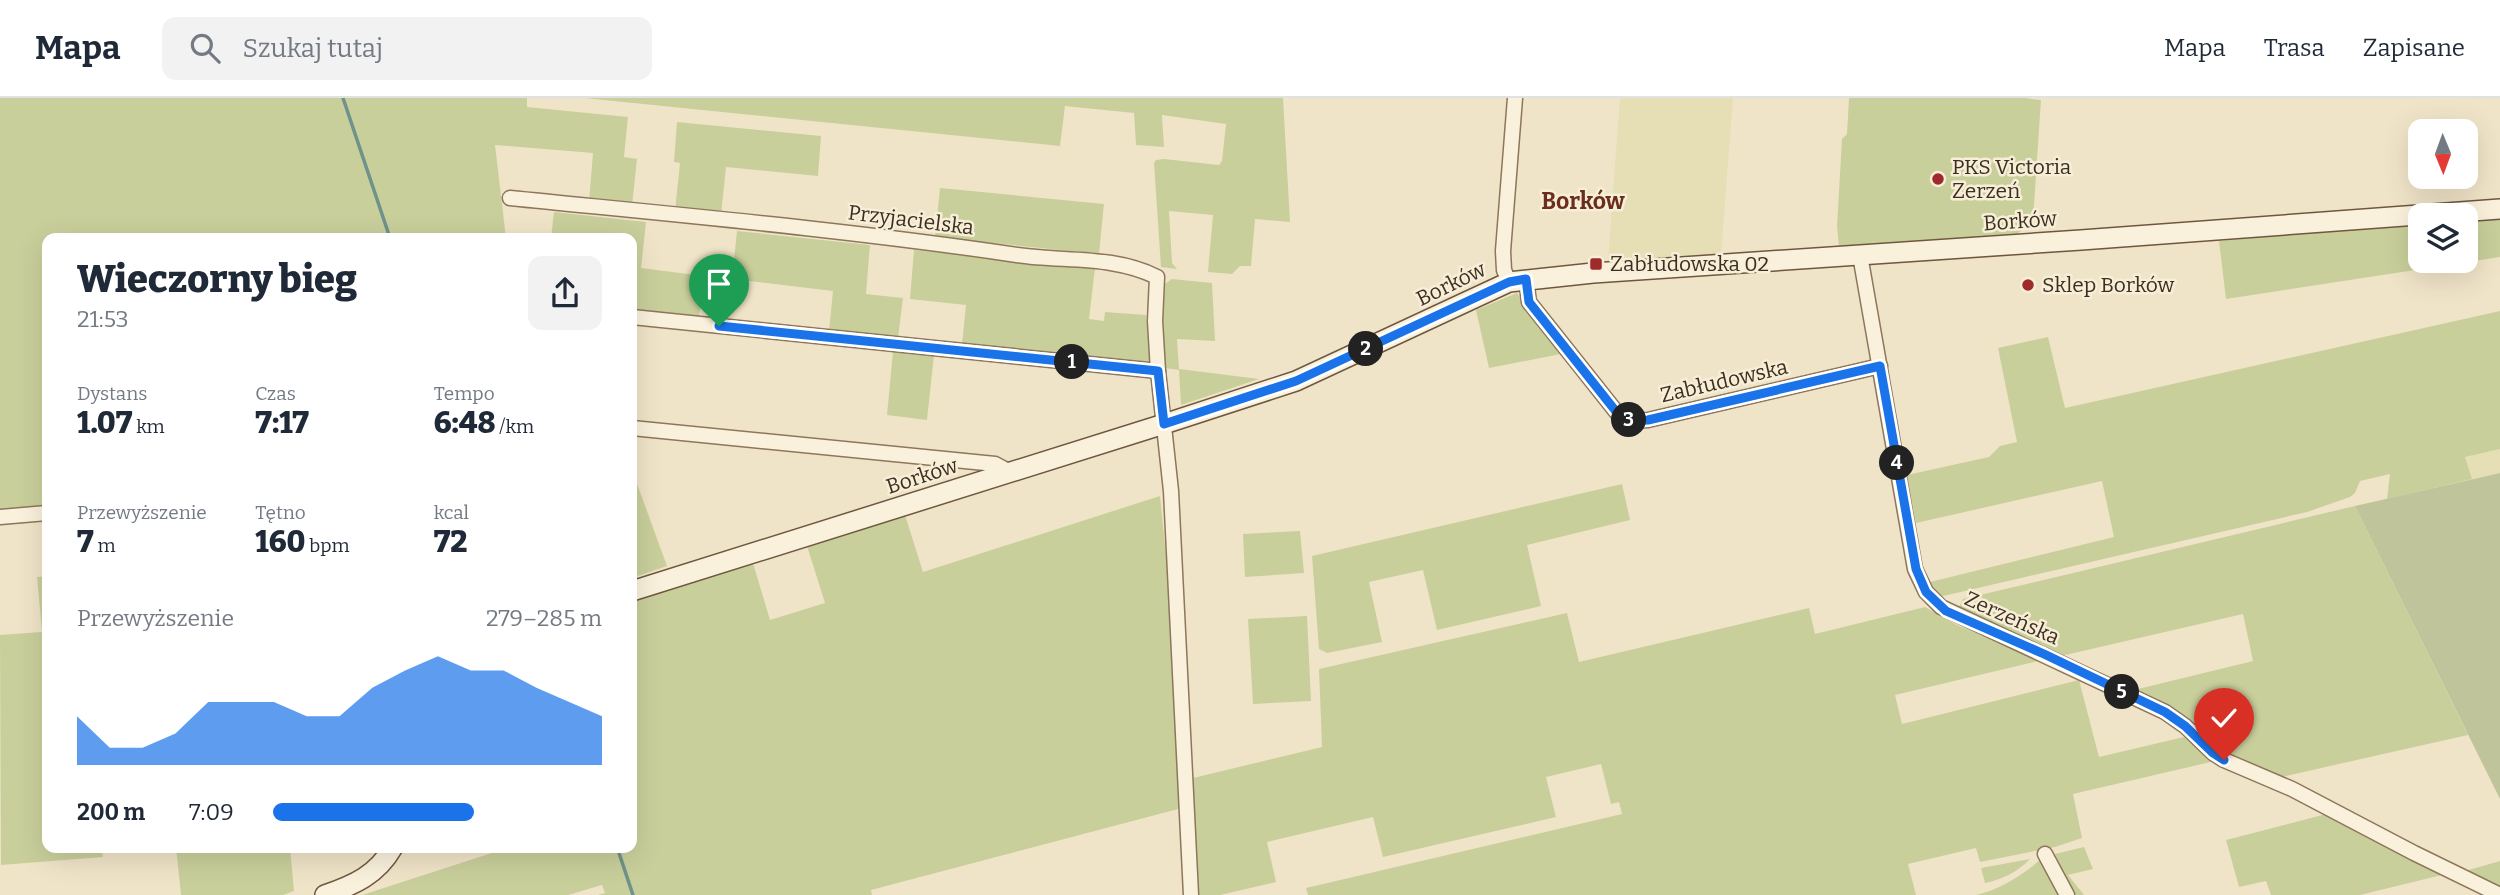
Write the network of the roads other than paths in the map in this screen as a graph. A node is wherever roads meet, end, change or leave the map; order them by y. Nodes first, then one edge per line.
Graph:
1 (1515, 98) edge
2 (510, 198) dead end
3 (2500, 209) edge
4 (1860, 255) junction
5 (1518, 280) junction
6 (637, 318) edge
7 (1880, 366) junction
8 (1158, 371) junction
9 (1164, 424) junction
10 (637, 428) edge
11 (1010, 472) junction
12 (42, 513) edge
13 (0, 517) edge
14 (637, 589) edge
15 (390, 853) edge
16 (2045, 854) dead end
17 (325, 895) edge
18 (1191, 895) edge
19 (2067, 895) edge
20 (2500, 895) edge

1 - 5 street, Zabłudowska
2 - 8 street, Przyjacielska
3 - 4 street, Borków
4 - 5 street, Borków
4 - 7 street, Zerzeńska
5 - 7 street, Zabłudowska
5 - 9 street, Borków
6 - 8 street
7 - 20 street, Zerzeńska
8 - 9 street, Przyjacielska
9 - 11 street, Borków
9 - 18 street, Przyjacielska
10 - 11 street
11 - 14 street, Borków
12 - 13 street
15 - 17 street
16 - 19 street

